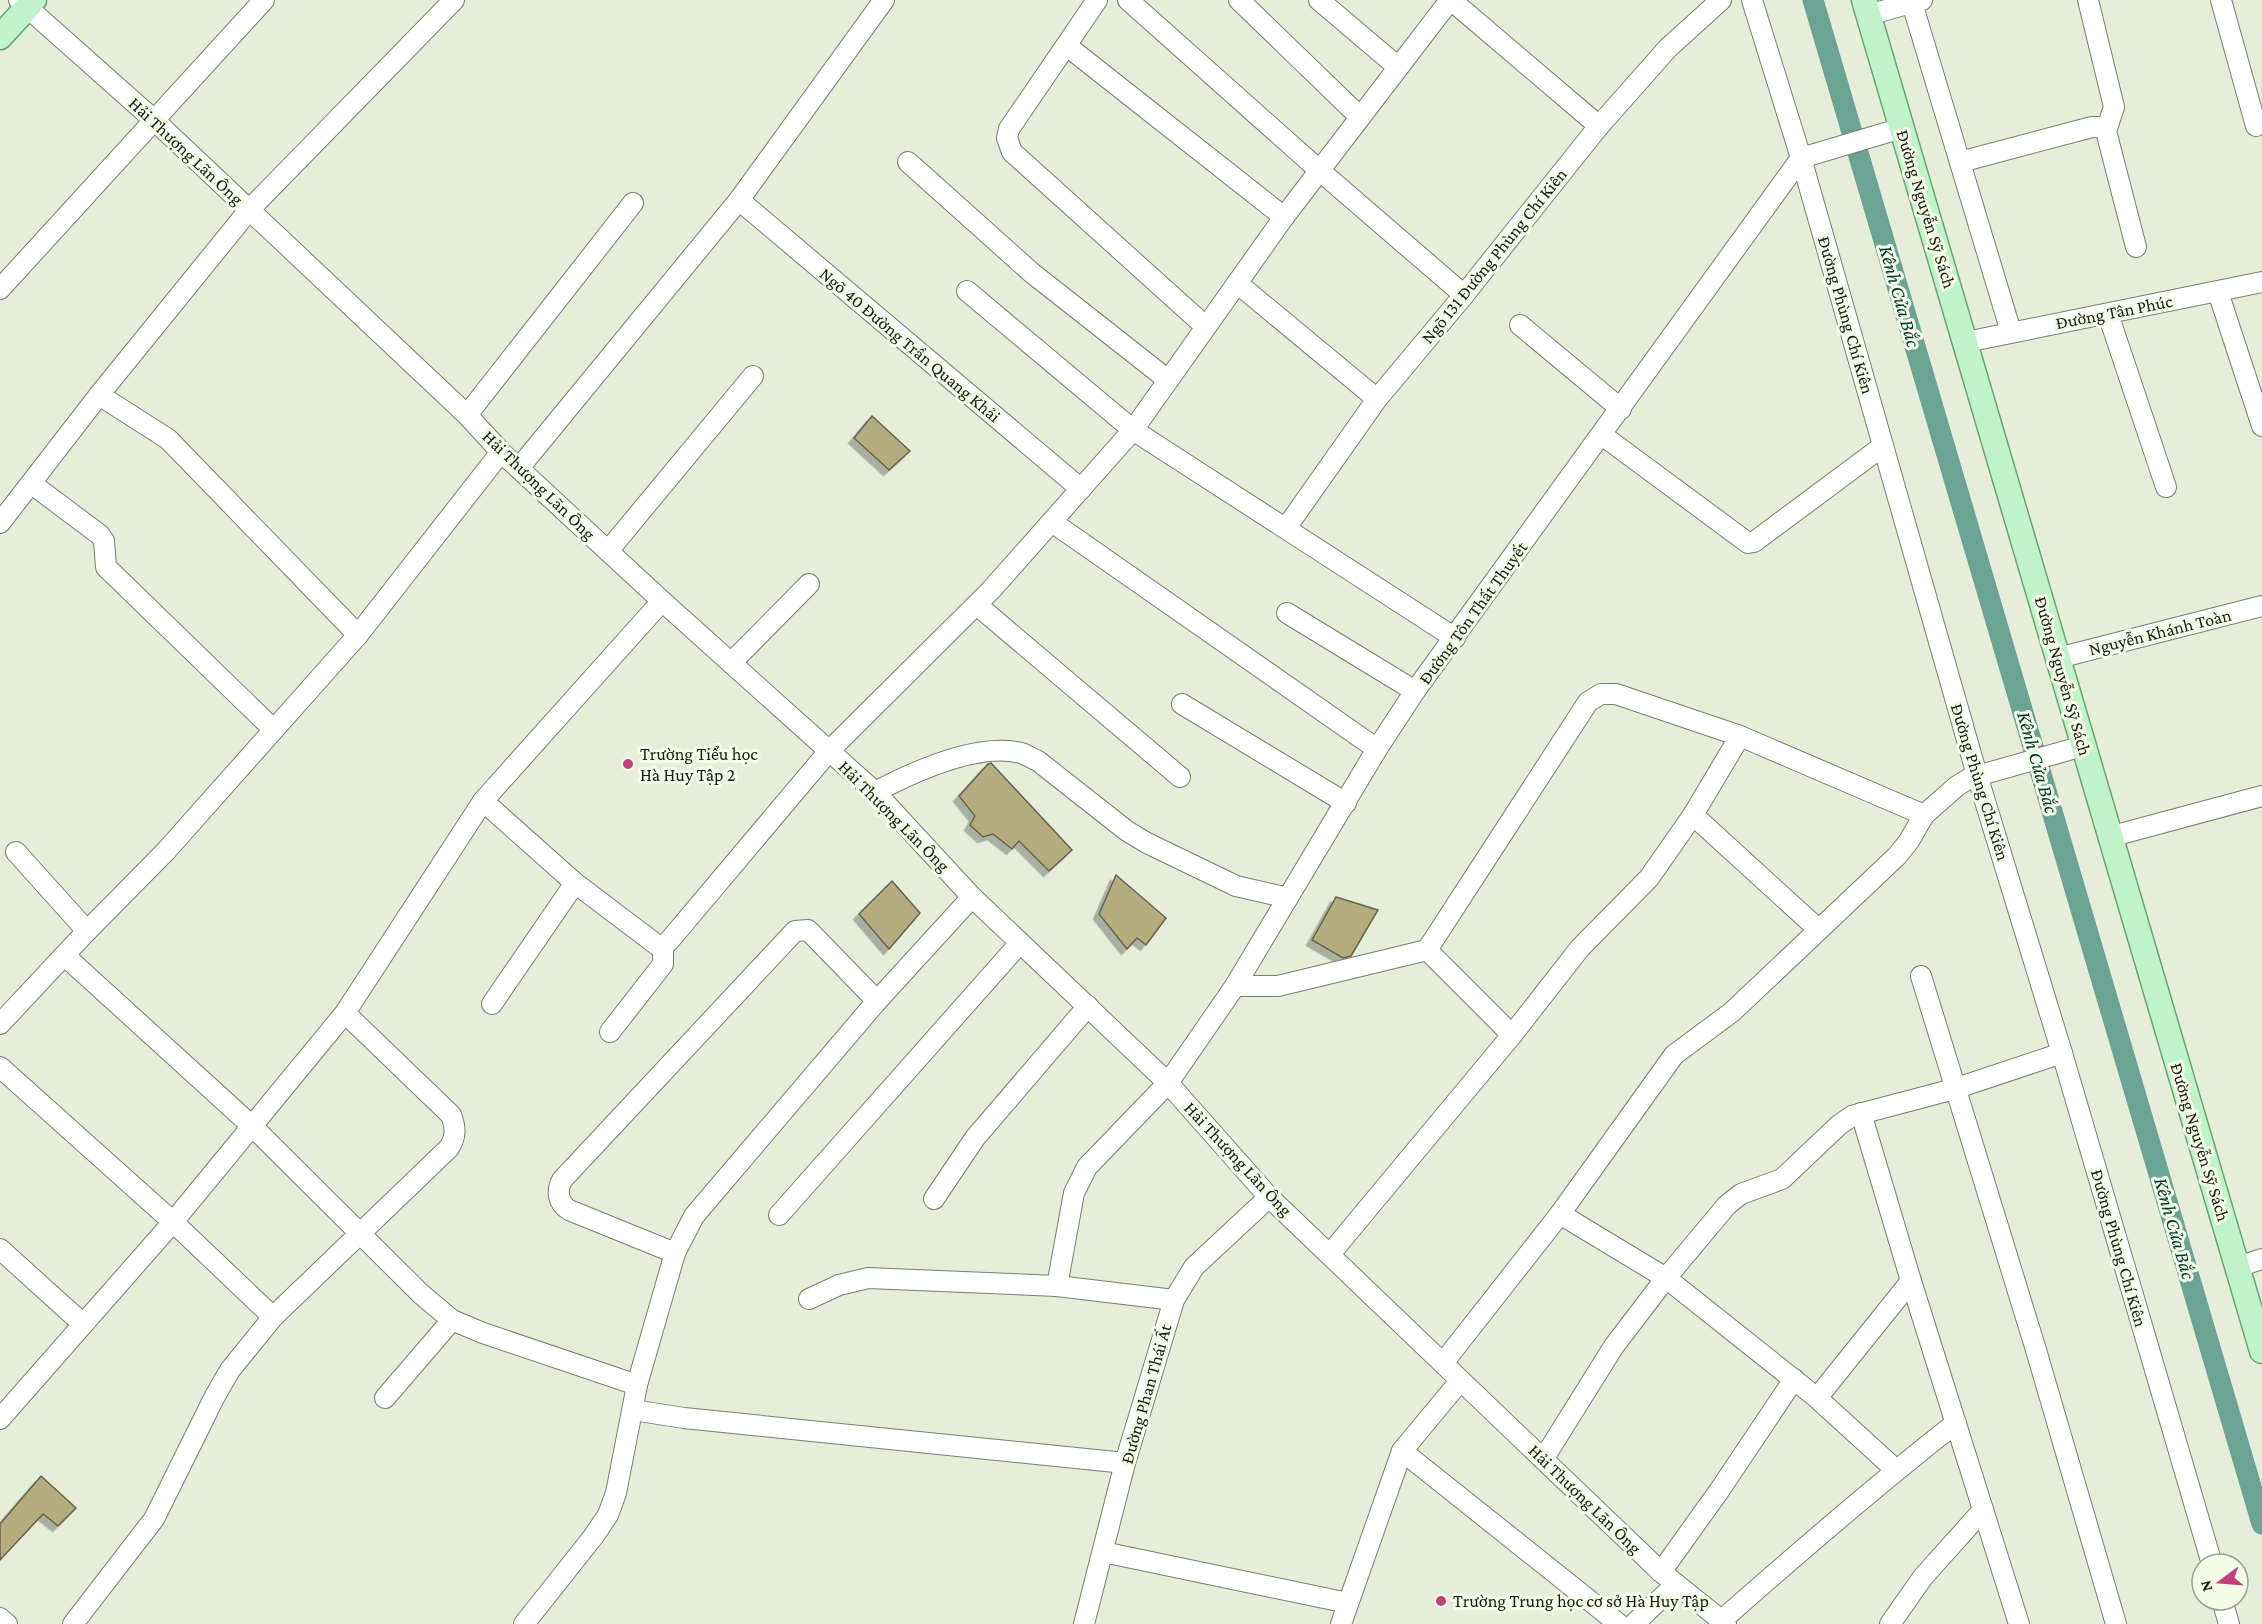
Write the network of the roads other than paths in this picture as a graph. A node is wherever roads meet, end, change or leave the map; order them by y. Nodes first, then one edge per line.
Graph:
1 (264, 0) edge
2 (454, 0) edge
3 (884, 0) edge
4 (1097, 0) edge
5 (1128, 0) edge
6 (1239, 0) edge
7 (1319, 0) edge
8 (1450, 0) edge
9 (1721, 0) edge
10 (1752, 0) edge
11 (2088, 0) edge
12 (2221, 0) edge
13 (1917, 1) edge
14 (27, 2) edge
15 (1866, 7) edge
16 (0, 37) edge
17 (1066, 46) junction
18 (1398, 67) junction
19 (1360, 117) junction
20 (154, 120) junction
21 (1599, 126) junction
22 (2106, 126) junction
23 (2256, 126) dead end
24 (1902, 128) junction
25 (1809, 156) junction
26 (908, 162) dead end
27 (1960, 162) junction
28 (1319, 170) junction
29 (739, 200) junction
30 (633, 203) dead end
31 (249, 210) junction
32 (1284, 217) junction
33 (2136, 248) dead end
34 (2262, 282) edge
35 (1237, 283) junction
36 (0, 289) edge
37 (967, 291) dead end
38 (2218, 292) junction
39 (1464, 295) junction
40 (2108, 314) junction
41 (1520, 325) dead end
42 (1205, 326) junction
43 (2011, 332) junction
44 (1966, 342) junction
45 (753, 376) dead end
46 (1168, 380) junction
47 (99, 395) junction
48 (1377, 399) junction
49 (1621, 409) junction
50 (467, 415) junction
51 (2262, 426) edge
52 (1133, 430) junction
53 (1602, 435) junction
54 (1883, 446) junction
55 (501, 452) junction
56 (519, 468) junction
57 (32, 484) junction
58 (2166, 487) dead end
59 (1081, 489) junction
60 (1052, 522) junction
61 (0, 523) edge
62 (1286, 528) junction
63 (608, 551) junction
64 (809, 584) dead end
65 (662, 601) junction
66 (977, 605) junction
67 (2262, 606) edge
68 (1287, 613) dead end
69 (358, 635) junction
70 (1455, 638) junction
71 (2058, 658) junction
72 (731, 663) junction
73 (1415, 691) junction
74 (1182, 704) dead end
75 (273, 729) junction
76 (1740, 736) junction
77 (2083, 746) junction
78 (1377, 749) junction
79 (829, 751) junction
80 (1977, 775) junction
81 (1180, 777) dead end
82 (875, 792) junction
83 (2262, 796) edge
84 (483, 801) junction
85 (1347, 803) junction
86 (1693, 815) junction
87 (1924, 815) junction
88 (2109, 837) junction
89 (16, 852) dead end
90 (575, 883) junction
91 (972, 897) junction
92 (1288, 898) junction
93 (1818, 929) junction
94 (87, 931) junction
95 (1020, 943) junction
96 (663, 946) junction
97 (1427, 950) junction
98 (65, 956) junction
99 (1921, 976) dead end
100 (1235, 986) junction
101 (877, 1001) junction
102 (492, 1004) dead end
103 (1088, 1006) junction
104 (345, 1013) junction
105 (2, 1017) edge
106 (610, 1032) dead end
107 (1512, 1035) junction
108 (2062, 1053) junction
109 (0, 1067) edge
110 (1168, 1083) junction
111 (1954, 1089) junction
112 (1862, 1113) junction
113 (253, 1127) junction
114 (1269, 1197) junction
115 (934, 1199) dead end
116 (1560, 1214) junction
117 (779, 1215) dead end
118 (173, 1222) junction
119 (360, 1233) junction
120 (0, 1249) edge
121 (675, 1253) junction
122 (1330, 1254) junction
123 (2262, 1259) edge
124 (2237, 1267) junction
125 (1666, 1278) junction
126 (1911, 1281) junction
127 (1057, 1286) junction
128 (809, 1299) dead end
129 (1174, 1300) junction
130 (273, 1317) junction
131 (452, 1320) junction
132 (83, 1324) junction
133 (2262, 1352) edge
134 (1443, 1363) junction
135 (1794, 1379) junction
136 (1460, 1381) junction
137 (637, 1385) junction
138 (385, 1398) dead end
139 (1817, 1398) junction
140 (633, 1410) junction
141 (0, 1419) edge
142 (1956, 1423) junction
143 (1402, 1451) junction
144 (1544, 1458) junction
145 (1125, 1463) junction
146 (1896, 1470) junction
147 (1983, 1510) junction
148 (1103, 1552) junction
149 (2208, 1552) edge
150 (1668, 1578) junction
151 (1348, 1603) junction
152 (1724, 1622) edge
153 (73, 1624) edge
154 (524, 1624) edge
155 (1084, 1624) edge
156 (1341, 1624) edge
157 (1619, 1624) edge
158 (1634, 1624) edge
159 (1890, 1624) edge
160 (2019, 1624) edge
161 (2116, 1624) edge

1 - 20 street
2 - 31 street
3 - 29 street
4 - 17 street
5 - 28 street
6 - 19 street
7 - 18 street
8 - 18 street
8 - 21 street
9 - 21 street, Ngõ 131 Đường Phùng Chí Kiên
10 - 25 street, Đường Phùng Chí Kiên
11 - 22 street
12 - 23 street
13 - 15 street
13 - 27 street
14 - 16 main road
14 - 20 street, Hải Thượng Lãn Ông
15 - 24 main road, Đường Nguyễn Sỹ Sách
17 - 32 street
17 - 42 street
18 - 19 street
19 - 28 street
20 - 31 street, Hải Thượng Lãn Ông
20 - 36 street
21 - 39 street, Ngõ 131 Đường Phùng Chí Kiên
22 - 27 street
22 - 33 street
24 - 25 street
24 - 44 main road, Đường Nguyễn Sỹ Sách
25 - 49 street, Đường Tôn Thất Thuyết
25 - 54 street, Đường Phùng Chí Kiên
26 - 46 street
27 - 43 street
28 - 32 street
28 - 39 street
29 - 56 street
29 - 59 street, Ngõ 40 Đường Trần Quang Khải
30 - 50 street
31 - 47 street
31 - 50 street, Hải Thượng Lãn Ông
32 - 35 street
34 - 38 street, Đường Tân Phúc
35 - 42 street
35 - 48 street
37 - 52 street
38 - 40 street, Đường Tân Phúc
38 - 51 street
39 - 48 street, Ngõ 131 Đường Phùng Chí Kiên
40 - 43 street, Đường Tân Phúc
40 - 58 street
41 - 49 street
42 - 46 street
43 - 44 street, Đường Tân Phúc
44 - 71 main road, Đường Nguyễn Sỹ Sách
45 - 63 street
46 - 52 street
47 - 57 street
47 - 69 street
48 - 62 street, Ngõ 131 Đường Phùng Chí Kiên
49 - 53 street, Đường Tôn Thất Thuyết
50 - 55 street, Hải Thượng Lãn Ông
52 - 59 street
52 - 62 street
53 - 54 street
53 - 70 street, Đường Tôn Thất Thuyết
54 - 80 street, Đường Phùng Chí Kiên
55 - 56 street, Hải Thượng Lãn Ông
55 - 69 street
56 - 63 street, Hải Thượng Lãn Ông
57 - 61 street
57 - 75 street
59 - 60 street
60 - 66 street
60 - 78 street
62 - 70 street
63 - 65 street, Hải Thượng Lãn Ông
64 - 72 street
65 - 72 street, Hải Thượng Lãn Ông
65 - 84 street
66 - 79 street
66 - 81 street
67 - 71 street, Nguyễn Khánh Toàn
68 - 73 street
69 - 75 street
70 - 73 street, Đường Tôn Thất Thuyết
71 - 77 main road, Đường Nguyễn Sỹ Sách
72 - 79 street, Hải Thượng Lãn Ông
73 - 78 street, Đường Tôn Thất Thuyết
74 - 85 street
75 - 94 street
76 - 86 street
76 - 87 street
76 - 97 street
77 - 80 street
77 - 88 main road, Đường Nguyễn Sỹ Sách
78 - 85 street, Đường Tôn Thất Thuyết
79 - 82 street, Hải Thượng Lãn Ông
79 - 96 street
80 - 87 street
80 - 108 street, Đường Phùng Chí Kiên
82 - 91 street, Hải Thượng Lãn Ông
82 - 92 street
83 - 88 street
84 - 90 street
84 - 104 street
85 - 92 street, Đường Tôn Thất Thuyết
86 - 93 street
86 - 107 street
87 - 93 street
88 - 124 main road, Đường Nguyễn Sỹ Sách
89 - 94 street
90 - 96 street
90 - 102 street
91 - 95 street, Hải Thượng Lãn Ông
91 - 101 street
92 - 100 street, Đường Tôn Thất Thuyết
93 - 116 street
94 - 98 street
95 - 103 street, Hải Thượng Lãn Ông
95 - 117 street
96 - 106 street
97 - 100 street
97 - 107 street
98 - 105 street
98 - 113 street
99 - 111 street
100 - 110 street, Đường Tôn Thất Thuyết
101 - 121 street
101 - 121 street
103 - 110 street, Hải Thượng Lãn Ông
103 - 115 street
104 - 113 street
104 - 119 street
107 - 122 street
108 - 111 street
108 - 149 street, Đường Phùng Chí Kiên
109 - 118 street
110 - 114 street, Hải Thượng Lãn Ông
110 - 127 street, Đường Tôn Thất Thuyết
111 - 112 street
111 - 161 street
112 - 125 street
112 - 126 street
113 - 118 street
113 - 119 street
114 - 122 street, Hải Thượng Lãn Ông
114 - 129 street, Đường Phan Thái Ất
116 - 125 street
116 - 134 street
118 - 130 street
118 - 132 street
119 - 130 street
119 - 131 street
120 - 132 street
121 - 137 street
122 - 134 street, Hải Thượng Lãn Ông
123 - 124 street
124 - 133 main road, Đường Nguyễn Sỹ Sách
125 - 135 street
125 - 144 street
126 - 139 street
126 - 142 street
127 - 128 street
127 - 129 street
129 - 145 street, Đường Phan Thái Ất
130 - 153 street
131 - 137 street
131 - 138 street
132 - 141 street
134 - 136 street, Hải Thượng Lãn Ông
135 - 139 street
135 - 150 street
136 - 143 street
136 - 144 street, Hải Thượng Lãn Ông
137 - 140 street
139 - 146 street
140 - 145 street
140 - 154 street
142 - 146 street
142 - 147 street
143 - 151 street
143 - 157 street
144 - 150 street, Hải Thượng Lãn Ông
145 - 148 street, Đường Phan Thái Ất
146 - 152 street
147 - 159 street
147 - 160 street
148 - 151 street
148 - 155 street, Đường Phan Thái Ất
150 - 152 street, Hải Thượng Lãn Ông
150 - 158 street
151 - 156 street

